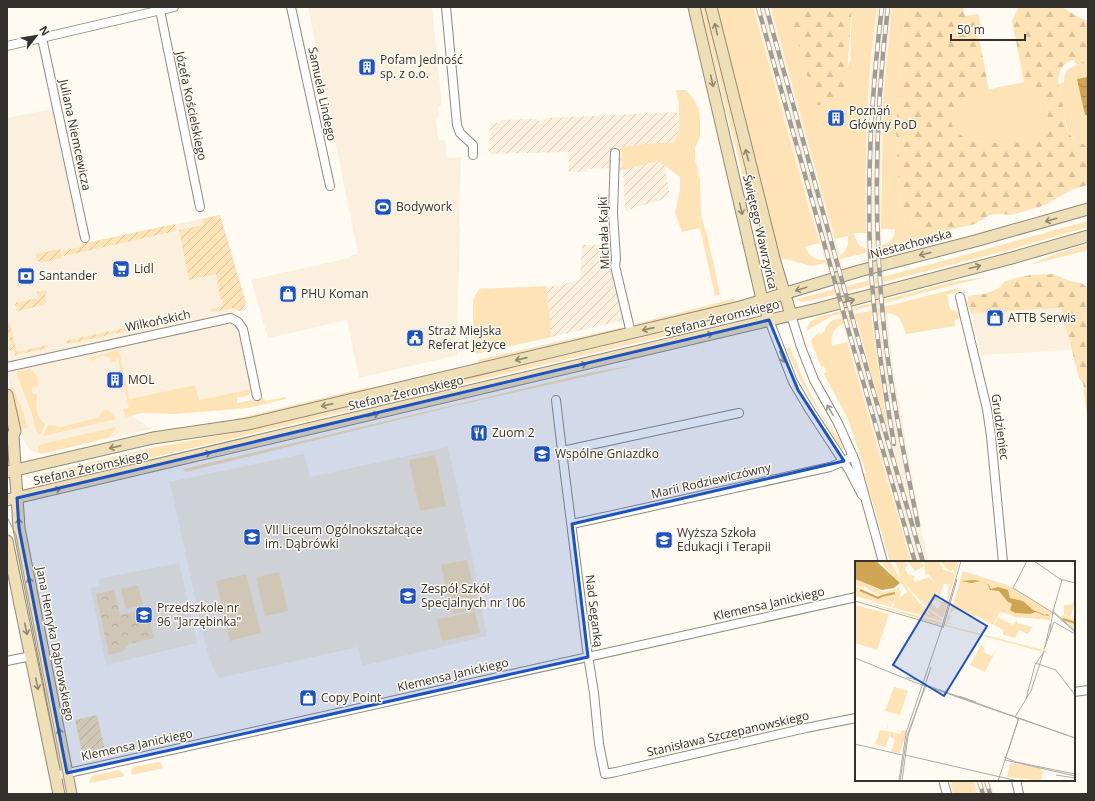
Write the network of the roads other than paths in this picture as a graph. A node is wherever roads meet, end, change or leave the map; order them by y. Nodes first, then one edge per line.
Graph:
1 (174, 7) edge
2 (291, 7) edge
3 (446, 7) edge
4 (694, 7) edge
5 (711, 7) edge
6 (160, 10) junction
7 (42, 38) junction
8 (7, 46) edge
9 (615, 153) dead end
10 (473, 155) dead end
11 (330, 186) dead end
12 (200, 207) dead end
13 (1088, 209) edge
14 (1088, 236) edge
15 (85, 238) dead end
16 (785, 294) junction
17 (960, 297) dead end
18 (763, 301) junction
19 (740, 308) joint
20 (791, 315) junction
21 (769, 320) junction
22 (631, 333) junction
23 (7, 367) edge
24 (7, 394) edge
25 (257, 396) dead end
26 (556, 400) dead end
27 (739, 413) dead end
28 (562, 451) junction
29 (853, 456) junction
30 (844, 461) junction
31 (11, 471) edge
32 (7, 491) edge
33 (12, 499) edge
34 (870, 512) junction
35 (572, 524) junction
36 (7, 541) edge
37 (884, 561) edge
38 (1003, 561) edge
39 (855, 597) edge
40 (31, 656) junction
41 (588, 657) junction
42 (7, 661) edge
43 (1088, 691) edge
44 (1075, 692) edge
45 (855, 718) edge
46 (67, 773) junction
47 (605, 774) joint
48 (55, 776) junction
49 (943, 781) edge
50 (1016, 781) edge
51 (59, 794) edge
52 (71, 794) edge
53 (947, 794) edge
54 (1020, 794) edge

1 - 6 street
2 - 11 street, Samuela Lindego
3 - 10 street
4 -> 18 main road, Świętego Wawrzyńca
16 -> 5 main road, Świętego Wawrzyńca
6 - 7 street
6 - 12 street, Józefa Kościelskiego
7 - 8 street
7 - 15 street, Juliana Niemcewicza
9 - 22 street, Michała Kajki
13 -> 16 main road, Niestachowska
20 -> 14 main road, Stefana Żeromskiego
16 - 18 main road, Niestachowska
16 - 20 main road, Świętego Wawrzyńca
17 - 38 street, Grudzieniec
18 - 19 main road, Niestachowska
18 - 21 main road, Świętego Wawrzyńca
19 -> 22 main road, Stefana Żeromskiego
20 - 21 main road, Stefana Żeromskiego
29 -> 20 street, Świętego Wawrzyńca
21 -> 30 street, Świętego Wawrzyńca
33 -> 21 main road, Stefana Żeromskiego
22 -> 31 main road, Stefana Żeromskiego
23 - 25 street, Wilkońskich
24 - 31 main road, Jana Henryka Dąbrowskiego
26 - 28 street, Nad Seganką
27 - 28 street
28 - 35 street, Nad Seganką
29 - 30 street, Marii Rodziewiczówny
29 - 34 street, Świętego Wawrzyńca
30 - 34 street, Świętego Wawrzyńca
30 - 35 street, Marii Rodziewiczówny
31 - 33 main road, Jana Henryka Dąbrowskiego
32 - 33 main road
46 -> 33 main road, Jana Henryka Dąbrowskiego
34 - 37 street, Świętego Wawrzyńca
35 - 41 street, Nad Seganką
36 -> 40 main road, Jana Henryka Dąbrowskiego
39 - 41 street, Klemensa Janickiego
40 - 42 street
40 -> 48 main road, Jana Henryka Dąbrowskiego
41 - 46 street, Klemensa Janickiego
41 - 47 street, Nad Seganką
43 - 44 street
45 - 47 street, Stanisława Szczepanowskiego
46 - 48 street, Klemensa Janickiego
46 - 52 main road, Jana Henryka Dąbrowskiego
48 - 51 main road, Jana Henryka Dąbrowskiego
49 - 53 street
50 - 54 street

